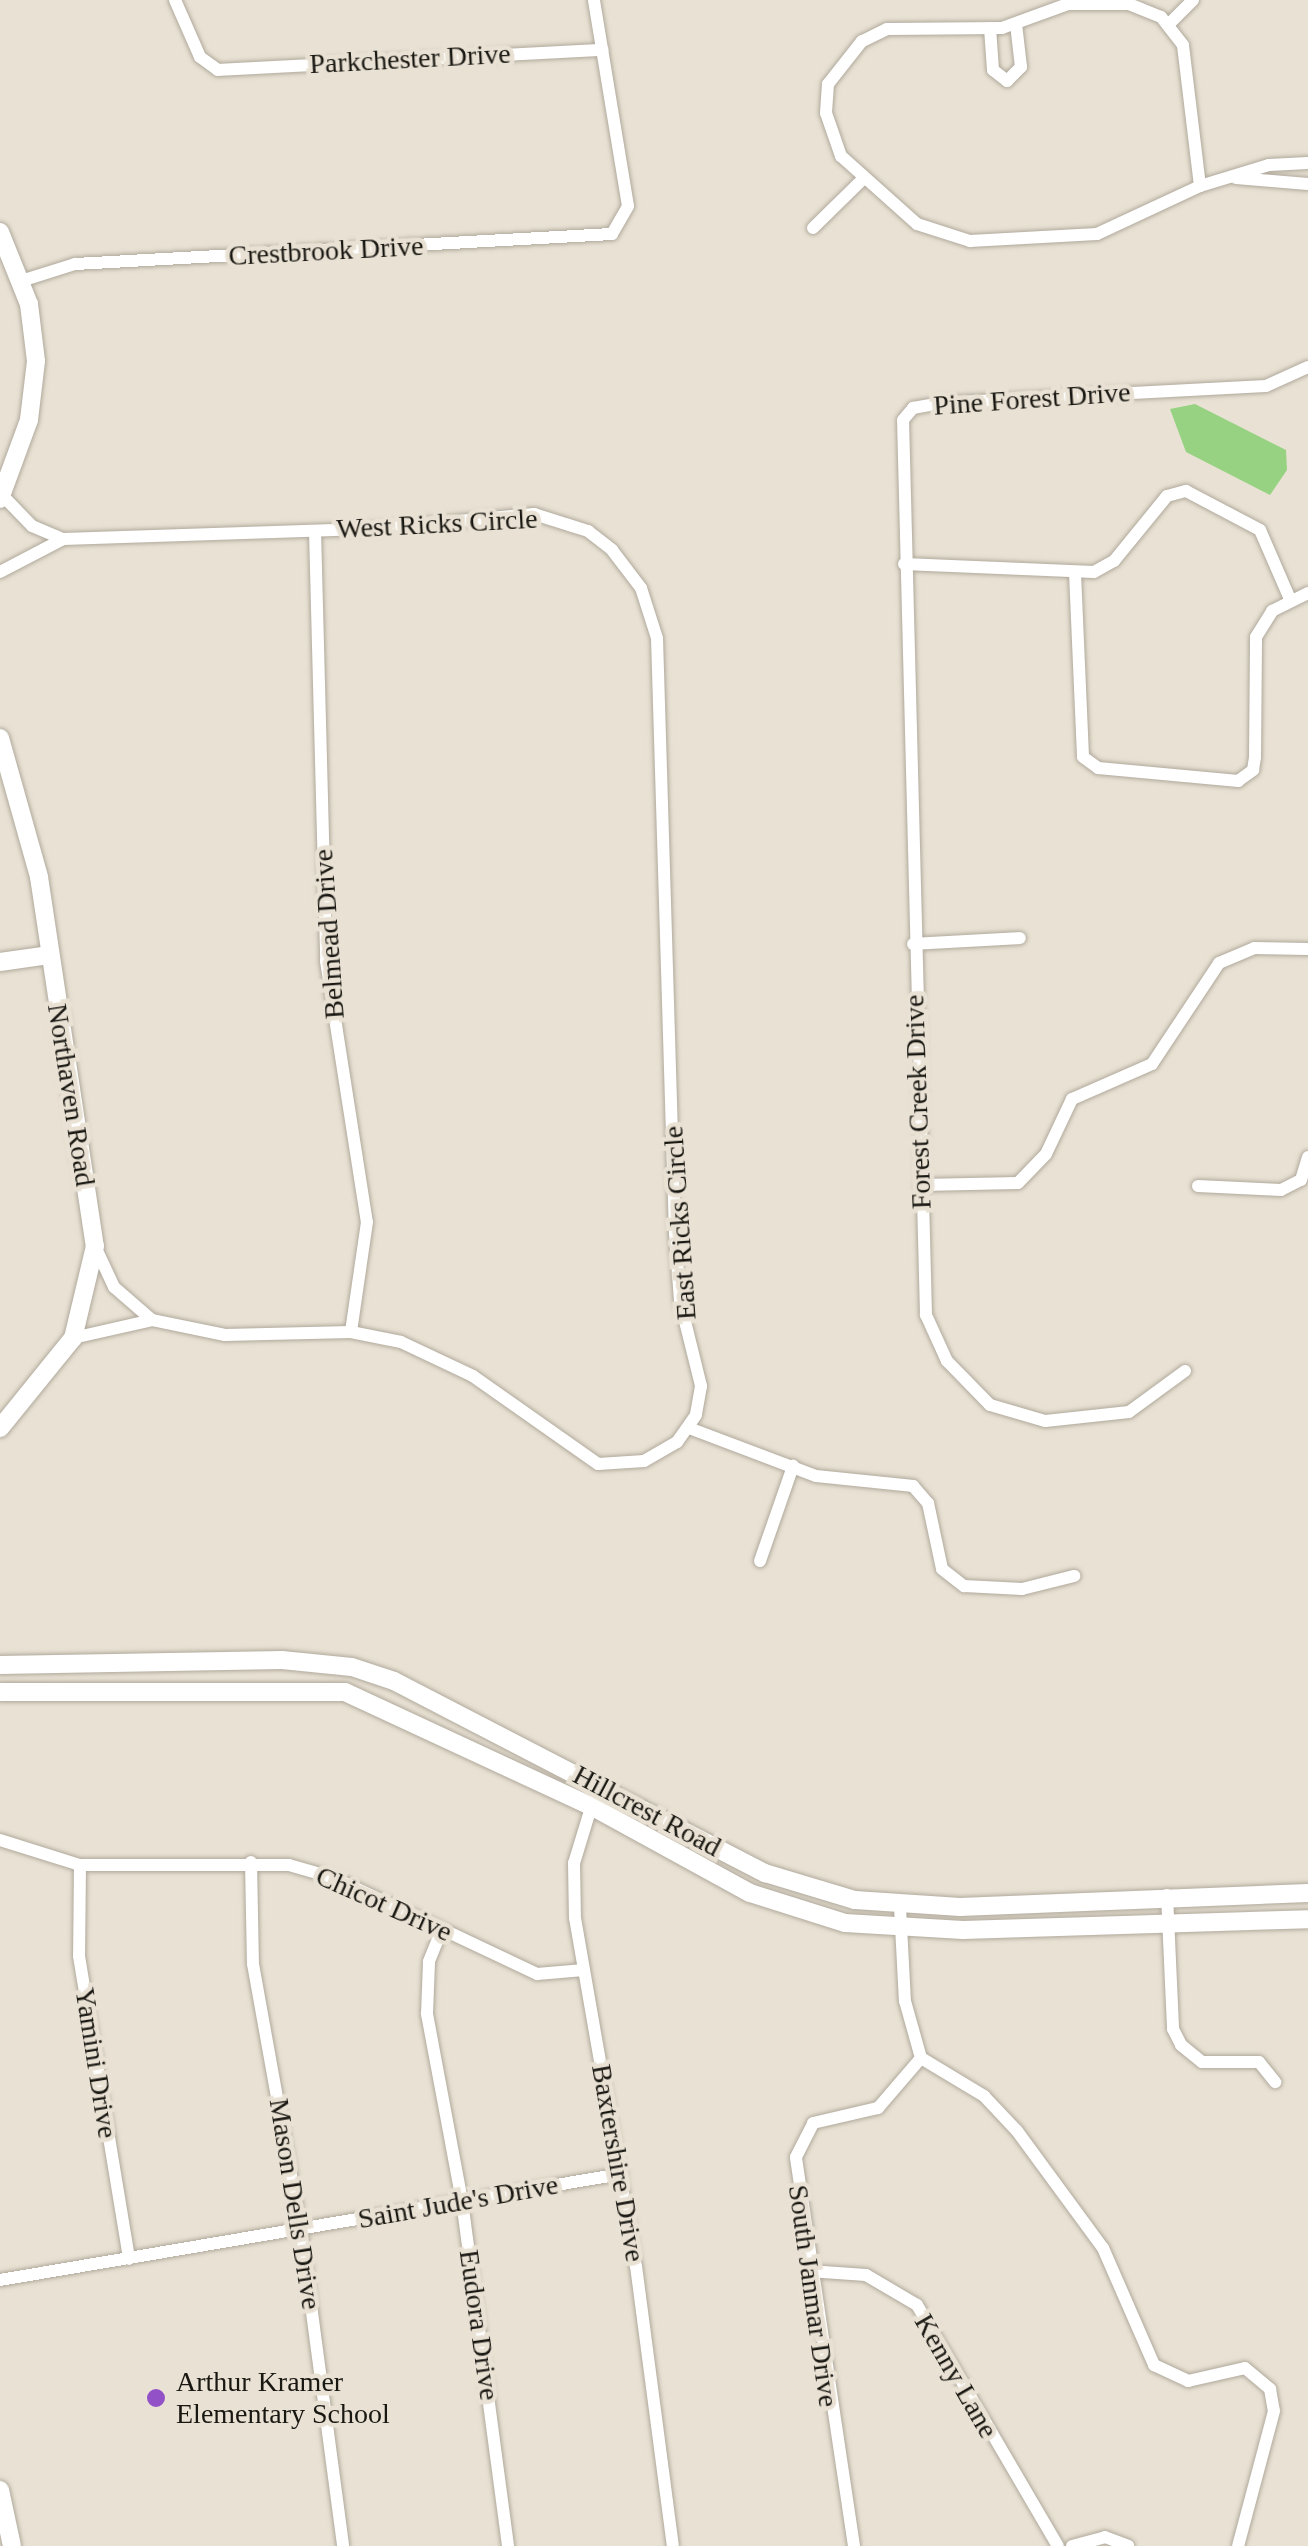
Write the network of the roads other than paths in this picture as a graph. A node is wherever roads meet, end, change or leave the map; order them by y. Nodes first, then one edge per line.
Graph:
1 (175, 0) edge
2 (594, 0) edge
3 (1193, 0) edge
4 (1016, 24) junction
5 (1169, 24) junction
6 (990, 28) junction
7 (602, 50) junction
8 (1308, 164) edge
9 (864, 178) junction
10 (1236, 178) junction
11 (1308, 184) edge
12 (1200, 186) junction
13 (813, 228) dead end
14 (0, 232) edge
15 (21, 280) junction
16 (1308, 368) edge
17 (1, 497) edge
18 (315, 531) junction
19 (63, 538) junction
20 (904, 564) junction
21 (0, 572) edge
22 (1075, 573) junction
23 (1308, 593) edge
24 (1290, 599) junction
25 (0, 738) edge
26 (666, 907) joint
27 (1020, 938) dead end
28 (914, 944) junction
29 (1308, 950) edge
30 (49, 955) junction
31 (0, 962) edge
32 (1308, 1157) edge
33 (921, 1185) junction
34 (1198, 1186) dead end
35 (94, 1246) junction
36 (152, 1320) junction
37 (351, 1332) junction
38 (73, 1338) junction
39 (1185, 1371) dead end
40 (0, 1428) edge
41 (690, 1428) junction
42 (793, 1466) junction
43 (760, 1561) dead end
44 (1074, 1576) dead end
45 (0, 1665) edge
46 (0, 1692) edge
47 (600, 1784) junction
48 (591, 1806) junction
49 (0, 1840) edge
50 (251, 1862) junction
51 (80, 1865) junction
52 (1308, 1893) edge
53 (1167, 1895) junction
54 (900, 1906) junction
55 (1308, 1918) edge
56 (1168, 1920) junction
57 (900, 1929) junction
58 (442, 1930) junction
59 (584, 1970) junction
60 (921, 2058) junction
61 (1276, 2082) dead end
62 (621, 2174) junction
63 (462, 2201) junction
64 (301, 2230) junction
65 (129, 2259) junction
66 (808, 2271) junction
67 (0, 2280) edge
68 (0, 2490) edge
69 (12, 2546) edge
70 (343, 2546) edge
71 (508, 2546) edge
72 (673, 2546) edge
73 (854, 2546) edge
74 (1058, 2546) edge
75 (1072, 2546) edge
76 (1128, 2546) edge
77 (1238, 2546) edge

1 - 7 street, Parkchester Drive
2 - 7 street
3 - 5 street
4 - 5 street
4 - 6 street
4 - 6 street
5 - 12 street
6 - 9 street
7 - 15 street, Crestbrook Drive
8 - 10 street
9 - 12 street
9 - 13 street
10 - 11 street
10 - 12 street
14 - 15 main road
15 - 17 main road
16 - 20 street, Pine Forest Drive
17 - 19 street
18 - 19 street, West Ricks Circle
18 - 26 street, West Ricks Circle
18 - 37 street, Belmead Drive
19 - 21 street, West Ricks Circle
20 - 22 street
20 - 28 street, Forest Creek Drive
22 - 24 street
22 - 24 street
23 - 24 street
25 - 30 main road, Northaven Road
26 - 41 street, East Ricks Circle
27 - 28 street
28 - 33 street, Forest Creek Drive
29 - 33 street
30 - 31 main road
30 - 35 main road, Northaven Road
32 - 34 street
33 - 39 street, Forest Creek Drive
35 - 36 street
35 - 38 main road, Northaven Road
36 - 37 street
36 - 38 street
37 - 41 street
38 - 40 main road, Northaven Road
41 - 42 street
42 - 43 street
42 - 44 street
45 - 47 main road, Hillcrest Road
46 - 48 main road, Hillcrest Road
47 - 48 street, Baxtershire Drive
47 - 54 main road, Hillcrest Road
48 - 57 main road, Hillcrest Road
48 - 59 street, Baxtershire Drive
49 - 51 street, Chicot Drive
50 - 51 street, Chicot Drive
50 - 58 street, Chicot Drive
50 - 64 street, Mason Dells Drive
51 - 65 street, Yamini Drive
52 - 53 main road, Hillcrest Road
53 - 54 main road, Hillcrest Road
53 - 56 street
54 - 57 street
55 - 56 main road, Hillcrest Road
56 - 57 main road, Hillcrest Road
56 - 61 street
57 - 60 street
58 - 59 street, Chicot Drive
58 - 63 street, Eudora Drive
59 - 62 street, Baxtershire Drive
60 - 66 street, South Janmar Drive
60 - 77 street
62 - 63 street, Saint Jude's Drive
62 - 72 street, Baxtershire Drive
63 - 64 street, Saint Jude's Drive
63 - 71 street, Eudora Drive
64 - 65 street, Saint Jude's Drive
64 - 70 street, Mason Dells Drive
65 - 67 street, Saint Jude's Drive
66 - 73 street, South Janmar Drive
66 - 74 street, Kenny Lane
68 - 69 main road
75 - 76 street

